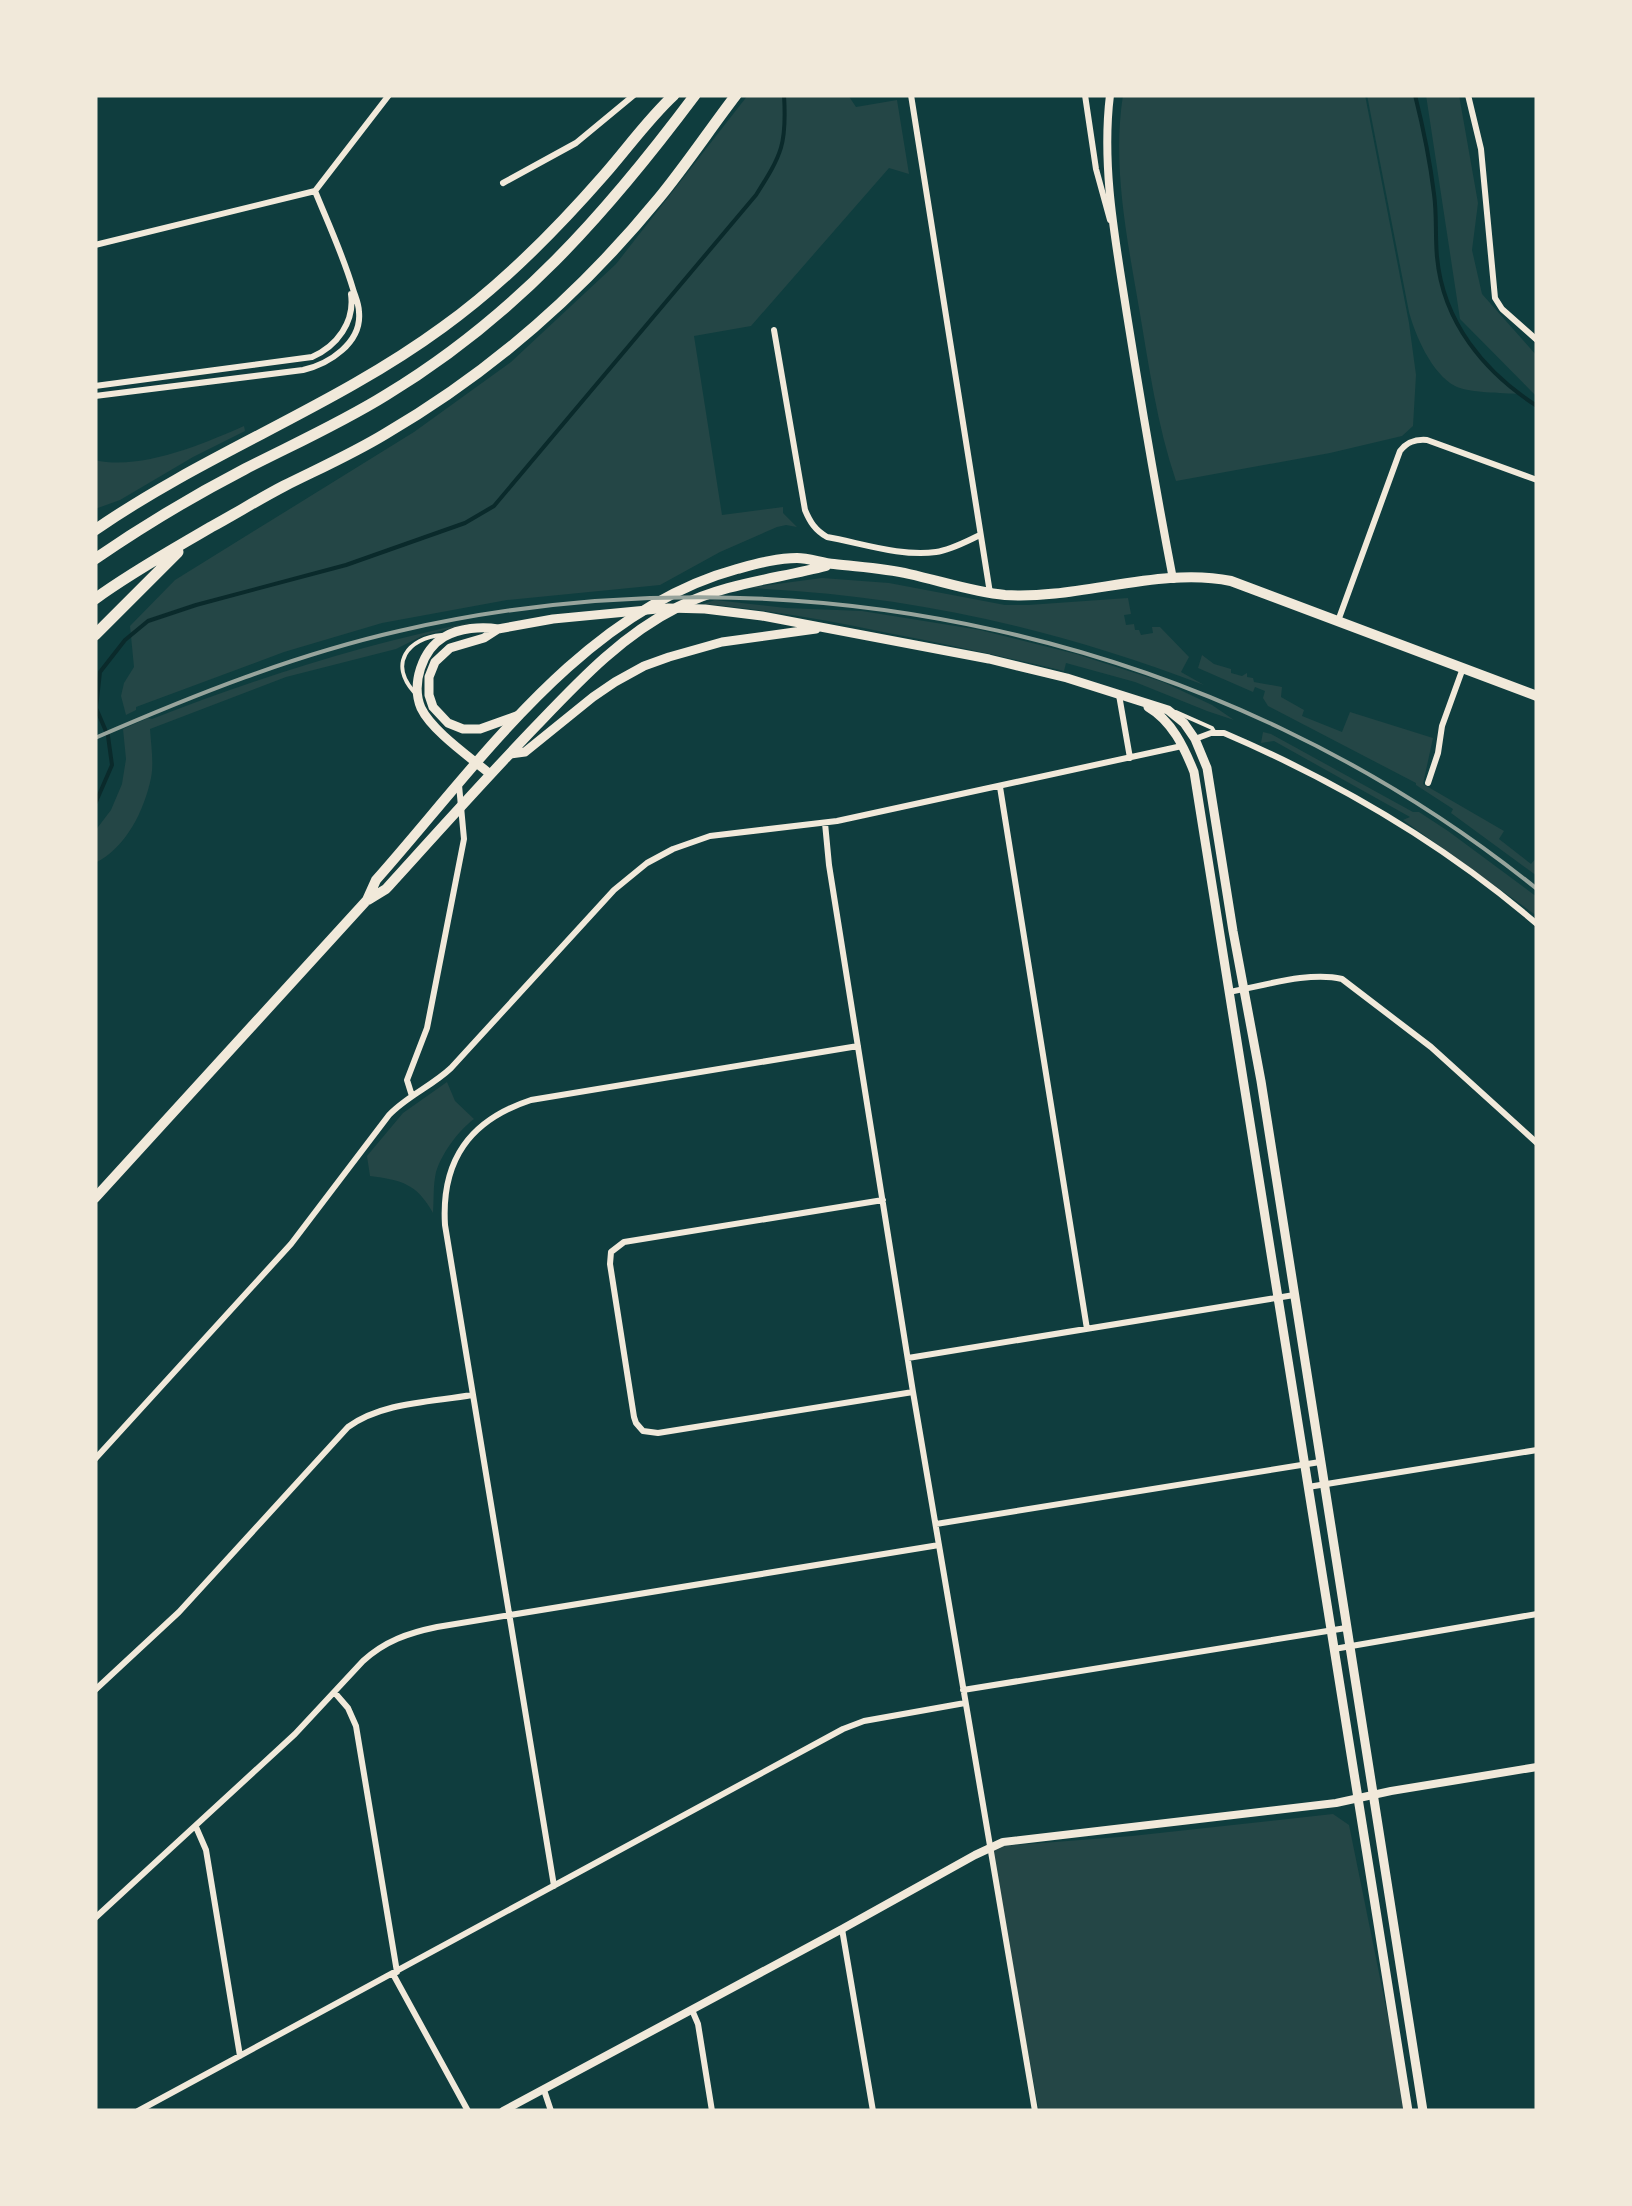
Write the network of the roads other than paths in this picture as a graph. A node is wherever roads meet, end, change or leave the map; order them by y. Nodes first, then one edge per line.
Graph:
1 (389, 95) edge
2 (634, 95) edge
3 (674, 95) edge
4 (695, 95) edge
5 (736, 95) edge
6 (911, 95) edge
7 (1084, 95) edge
8 (1110, 95) edge
9 (1468, 95) edge
10 (503, 183) dead end
11 (315, 191) junction
12 (1115, 241) junction
13 (95, 245) edge
14 (349, 276) junction
15 (774, 330) dead end
16 (1537, 340) edge
17 (95, 386) edge
18 (95, 396) edge
19 (1537, 480) edge
20 (95, 530) edge
21 (980, 535) junction
22 (192, 538) junction
23 (95, 559) edge
24 (831, 564) junction
25 (1172, 579) junction
26 (990, 592) junction
27 (95, 598) edge
28 (1337, 622) junction
29 (829, 627) junction
30 (498, 629) junction
31 (95, 635) edge
32 (446, 635) junction
33 (1463, 668) junction
34 (1119, 694) junction
35 (418, 695) junction
36 (1537, 696) edge
37 (1132, 698) junction
38 (1168, 710) junction
39 (522, 714) junction
40 (1215, 733) junction
41 (1195, 739) junction
42 (1182, 746) junction
43 (508, 754) junction
44 (1130, 758) junction
45 (478, 763) junction
46 (490, 774) junction
47 (1428, 783) dead end
48 (459, 785) junction
49 (1000, 786) junction
50 (462, 806) junction
51 (825, 823) junction
52 (367, 900) junction
53 (1537, 924) edge
54 (1244, 989) junction
55 (1229, 992) junction
56 (858, 1046) junction
57 (412, 1096) junction
58 (1537, 1143) edge
59 (95, 1198) edge
60 (883, 1200) junction
61 (1294, 1295) junction
62 (1277, 1298) junction
63 (1088, 1329) junction
64 (908, 1358) junction
65 (914, 1392) junction
66 (472, 1395) junction
67 (1537, 1450) edge
68 (95, 1459) edge
69 (1320, 1462) junction
70 (1305, 1464) junction
71 (1324, 1485) junction
72 (1308, 1487) junction
73 (936, 1524) junction
74 (940, 1545) junction
75 (1537, 1614) edge
76 (510, 1616) junction
77 (1346, 1628) junction
78 (1332, 1630) junction
79 (1349, 1647) junction
80 (1334, 1649) junction
81 (95, 1690) edge
82 (963, 1690) junction
83 (335, 1694) junction
84 (965, 1704) junction
85 (1537, 1767) edge
86 (1372, 1795) junction
87 (1358, 1798) junction
88 (196, 1826) junction
89 (990, 1847) junction
90 (554, 1886) junction
91 (95, 1918) edge
92 (842, 1929) junction
93 (395, 1973) junction
94 (1405, 2001) junction
95 (1391, 2003) junction
96 (692, 2010) junction
97 (240, 2056) junction
98 (544, 2090) junction
99 (138, 2111) edge
100 (468, 2111) edge
101 (503, 2111) edge
102 (550, 2111) edge
103 (712, 2111) edge
104 (873, 2111) edge
105 (1035, 2111) edge
106 (1408, 2111) edge
107 (1423, 2111) edge

1 - 11 street
2 - 10 street
3 - 20 highway
4 - 23 highway
5 - 22 highway
6 - 21 street
7 - 12 street
8 - 12 street
9 - 16 street
11 - 13 street
11 - 14 street
12 - 25 street
14 - 17 street
14 - 18 street
15 - 21 street
19 - 28 street
21 - 26 street
22 - 27 highway
22 - 31 highway
24 - 26 main road
24 - 39 main road
24 - 43 main road
25 - 26 main road
25 - 28 main road
28 - 33 main road
29 - 30 main road
29 - 34 main road
29 - 43 main road
30 - 32 main road
30 - 39 main road
32 - 35 main road
32 - 35 lane
33 - 36 main road
33 - 47 street
34 - 37 main road
34 - 44 street
35 - 45 main road
37 - 38 main road
37 - 42 main road
38 - 40 lane
38 - 41 main road
39 - 45 main road
40 - 41 street
40 - 53 street
41 - 42 main road
41 - 54 main road
42 - 44 street
42 - 55 main road
43 - 46 main road
44 - 49 street
45 - 46 main road
45 - 48 main road
46 - 50 main road
48 - 50 street
48 - 52 main road
49 - 51 street
49 - 63 street
50 - 52 main road
50 - 57 street
51 - 56 street
51 - 57 street
52 - 59 main road
54 - 55 street
54 - 58 street
54 - 61 main road
55 - 62 main road
56 - 60 street
56 - 66 street
57 - 68 street
60 - 64 street
60 - 65 street
61 - 62 street
61 - 69 main road
62 - 63 street
62 - 70 main road
63 - 64 street
64 - 65 street
65 - 73 street
66 - 76 street
66 - 81 street
67 - 71 street
69 - 70 street
69 - 71 main road
70 - 72 main road
70 - 73 street
71 - 72 street
71 - 77 main road
72 - 78 main road
73 - 74 street
74 - 76 street
74 - 82 street
75 - 79 street
76 - 83 street
76 - 90 street
77 - 78 street
77 - 79 main road
78 - 80 main road
78 - 82 street
79 - 80 street
79 - 86 main road
80 - 87 main road
82 - 84 street
83 - 88 street
83 - 93 street
84 - 89 street
84 - 90 street
85 - 86 street
86 - 87 street
86 - 94 main road
87 - 89 street
87 - 95 main road
88 - 91 street
88 - 97 street
89 - 92 street
89 - 105 street
90 - 93 street
92 - 96 street
92 - 104 street
93 - 97 street
93 - 100 street
94 - 95 main road
94 - 107 main road
95 - 106 main road
96 - 98 street
96 - 103 street
97 - 99 street
98 - 101 street
98 - 102 street

